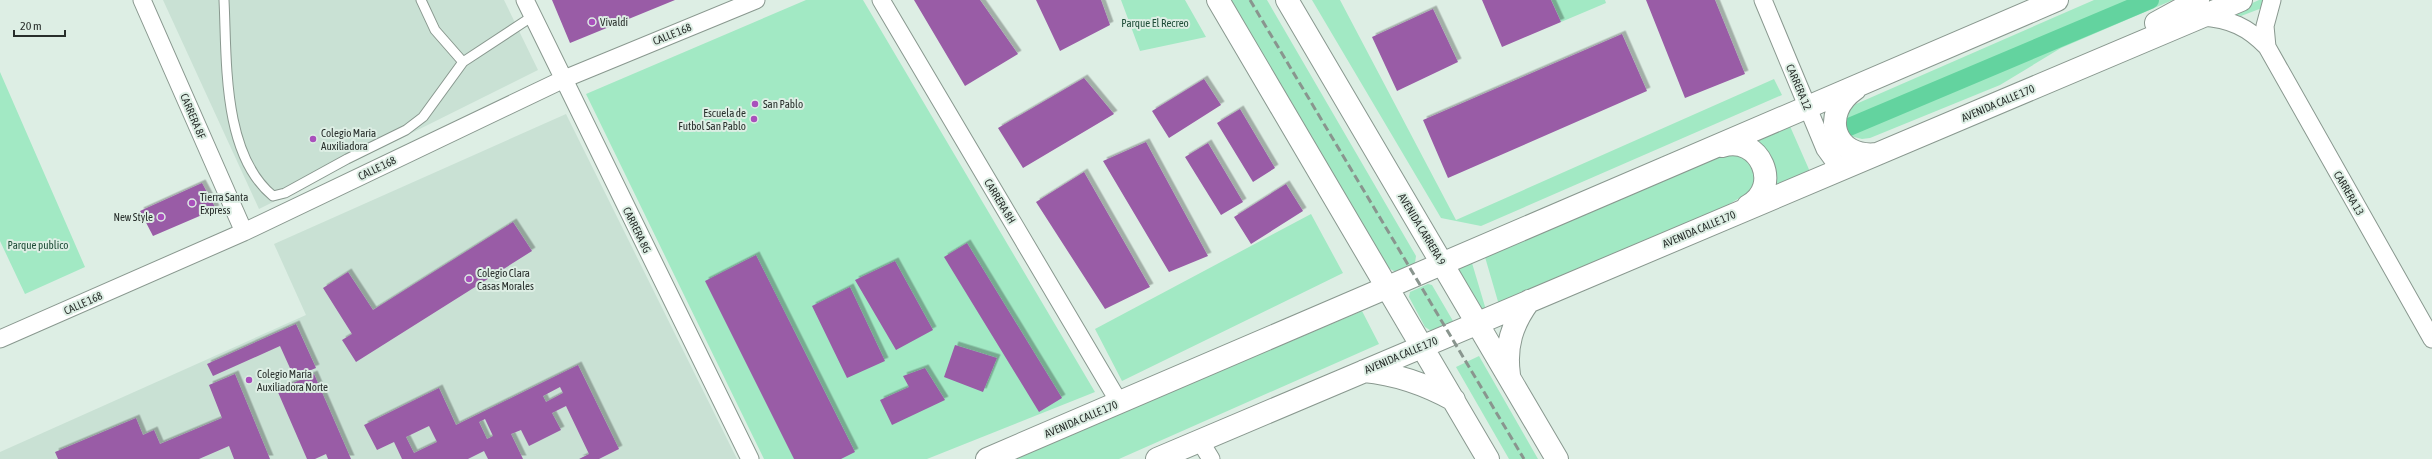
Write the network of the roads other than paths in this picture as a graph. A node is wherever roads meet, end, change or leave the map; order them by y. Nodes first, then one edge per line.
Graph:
1 (142, 0) edge
2 (224, 0) edge
3 (420, 0) edge
4 (525, 0) edge
5 (756, 0) edge
6 (881, 0) edge
7 (1218, 0) edge
8 (1287, 0) edge
9 (1763, 0) edge
10 (2057, 0) edge
11 (2241, 0) edge
12 (2272, 0) edge
13 (2200, 8) edge
14 (533, 16) junction
15 (2266, 47) junction
16 (463, 62) junction
17 (564, 79) junction
18 (1864, 83) junction
19 (1808, 107) junction
20 (1702, 153) junction
21 (1878, 154) junction
22 (1843, 168) junction
23 (1736, 212) junction
24 (244, 232) junction
25 (1442, 264) junction
26 (1388, 287) junction
27 (1529, 301) junction
28 (1477, 323) junction
29 (0, 339) edge
30 (2432, 339) edge
31 (1422, 346) junction
32 (1364, 371) junction
33 (1509, 376) junction
34 (1454, 400) junction
35 (1119, 402) junction
36 (1205, 450) edge
37 (750, 459) edge
38 (987, 459) edge
39 (1157, 459) edge
40 (1488, 459) edge
41 (1557, 459) edge

1 - 24 street, CARRERA 8F
2 - 16 lane
3 - 16 lane
4 - 14 street, CARRERA 8G
5 - 17 street, CALLE 168
6 - 35 street, CARRERA 8H
7 - 26 main road
8 - 25 main road, AVENIDA CARRERA 9
9 - 19 street, CARRERA 12
10 - 18 main road, AVENIDA CALLE 170
11 - 13 main road, AVENIDA CALLE 170
12 - 15 street, CARRERA 13
13 - 15 street, CARRERA 13
13 - 21 main road, AVENIDA CALLE 170
14 - 16 lane
14 - 17 street, CARRERA 8G
15 - 30 street, CARRERA 13
17 - 24 street, CALLE 168
17 - 37 street, CARRERA 8G
18 - 19 main road, AVENIDA CALLE 170
18 - 21 main road
19 - 20 main road, AVENIDA CALLE 170
19 - 22 street, CARRERA 12
20 - 23 main road
20 - 25 main road, AVENIDA CALLE 170
21 - 22 main road, AVENIDA CALLE 170
22 - 23 main road, AVENIDA CALLE 170
23 - 27 main road, AVENIDA CALLE 170
24 - 29 street, CALLE 168
25 - 26 main road, AVENIDA CALLE 170
25 - 28 main road, AVENIDA CARRERA 9
26 - 31 main road
26 - 35 main road, AVENIDA CALLE 170
27 - 28 main road, AVENIDA CALLE 170
27 - 33 main road
28 - 31 main road, AVENIDA CALLE 170
28 - 33 main road, AVENIDA CARRERA 9
31 - 32 main road, AVENIDA CALLE 170
31 - 34 main road
32 - 34 main road
32 - 36 main road, AVENIDA CALLE 170
33 - 41 main road, AVENIDA CARRERA 9
34 - 40 main road
35 - 38 main road, AVENIDA CALLE 170
36 - 39 main road, AVENIDA CALLE 170

